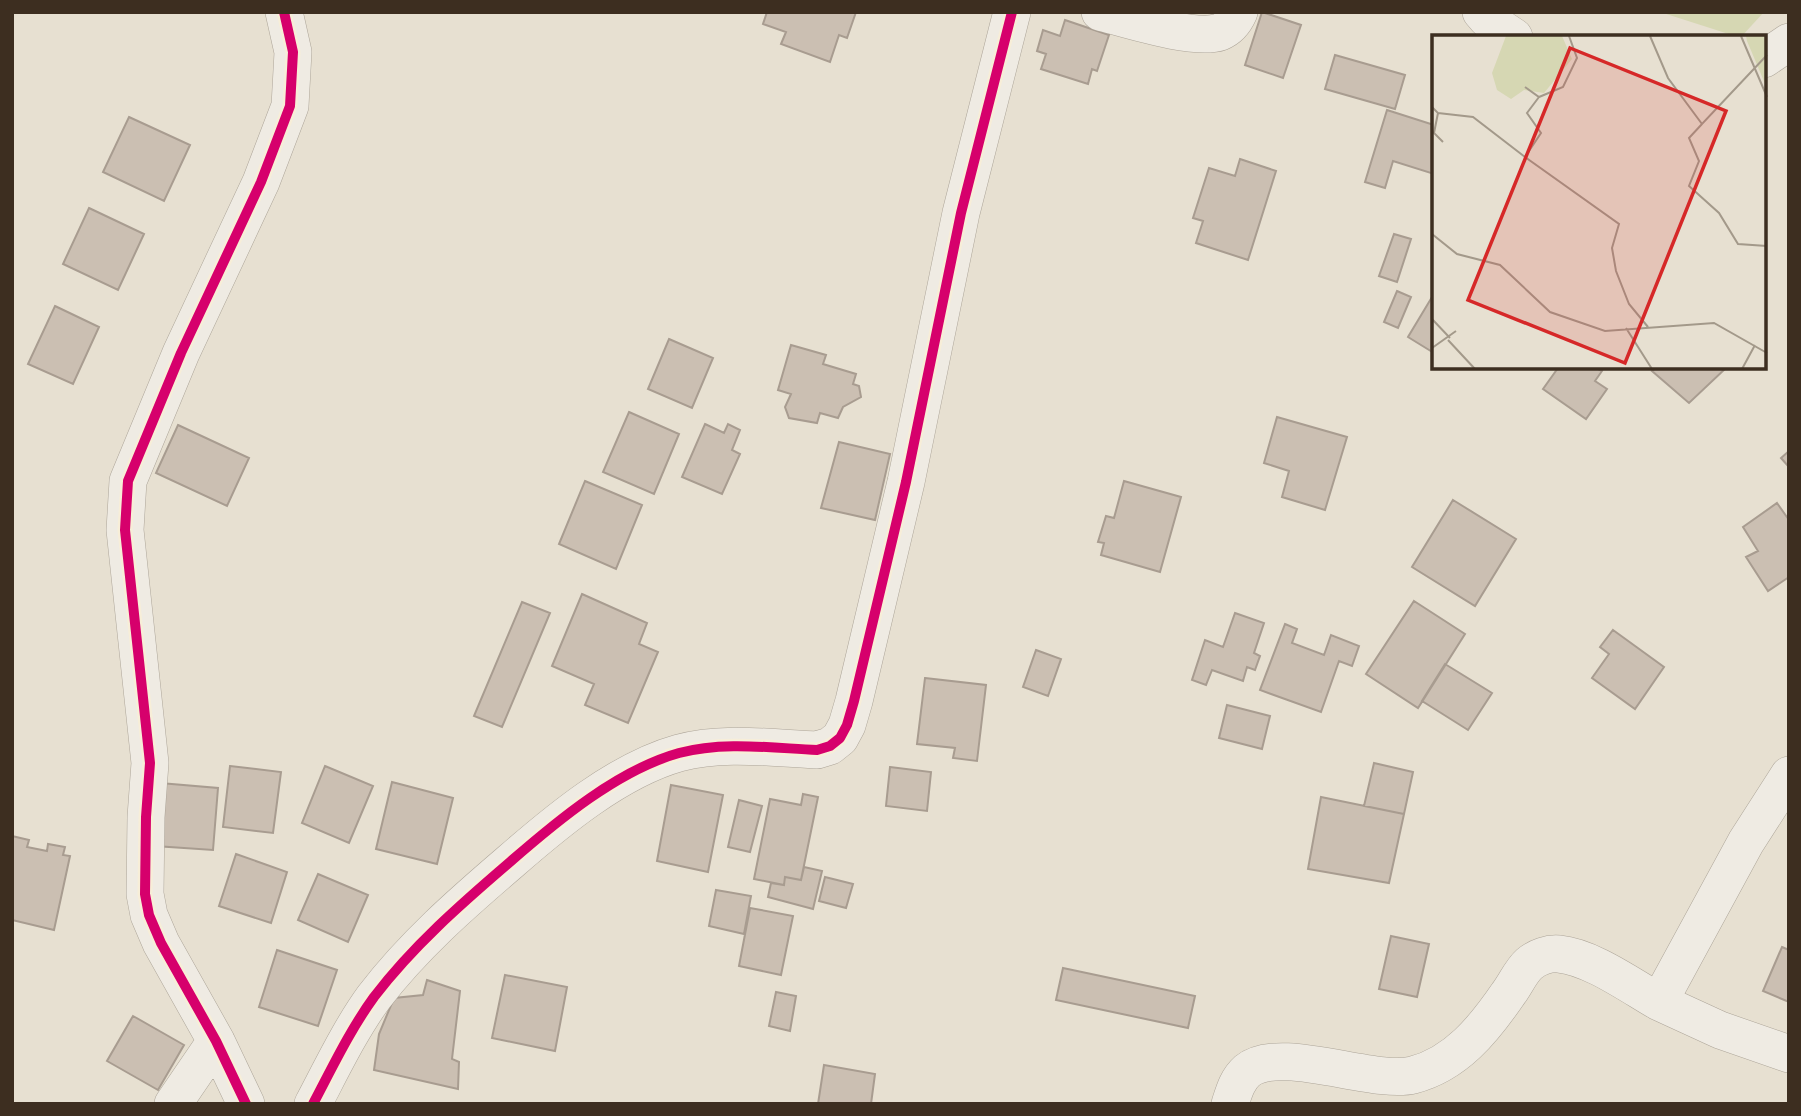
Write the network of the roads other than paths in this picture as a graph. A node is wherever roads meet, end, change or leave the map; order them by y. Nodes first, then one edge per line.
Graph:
1 (284, 12) edge
2 (1012, 12) edge
3 (1100, 12) edge
4 (1239, 12) edge
5 (1481, 12) edge
6 (1511, 35) edge
7 (1789, 42) edge
8 (1766, 58) edge
9 (1789, 775) edge
10 (1659, 1002) junction
11 (216, 1041) junction
12 (1789, 1054) edge
13 (173, 1104) edge
14 (246, 1104) edge
15 (313, 1104) edge
16 (1230, 1104) edge

1 - 11 street
2 - 15 street
3 - 4 street
5 - 6 street
7 - 8 street
9 - 10 street
10 - 12 street
10 - 16 street
11 - 13 street
11 - 14 street

